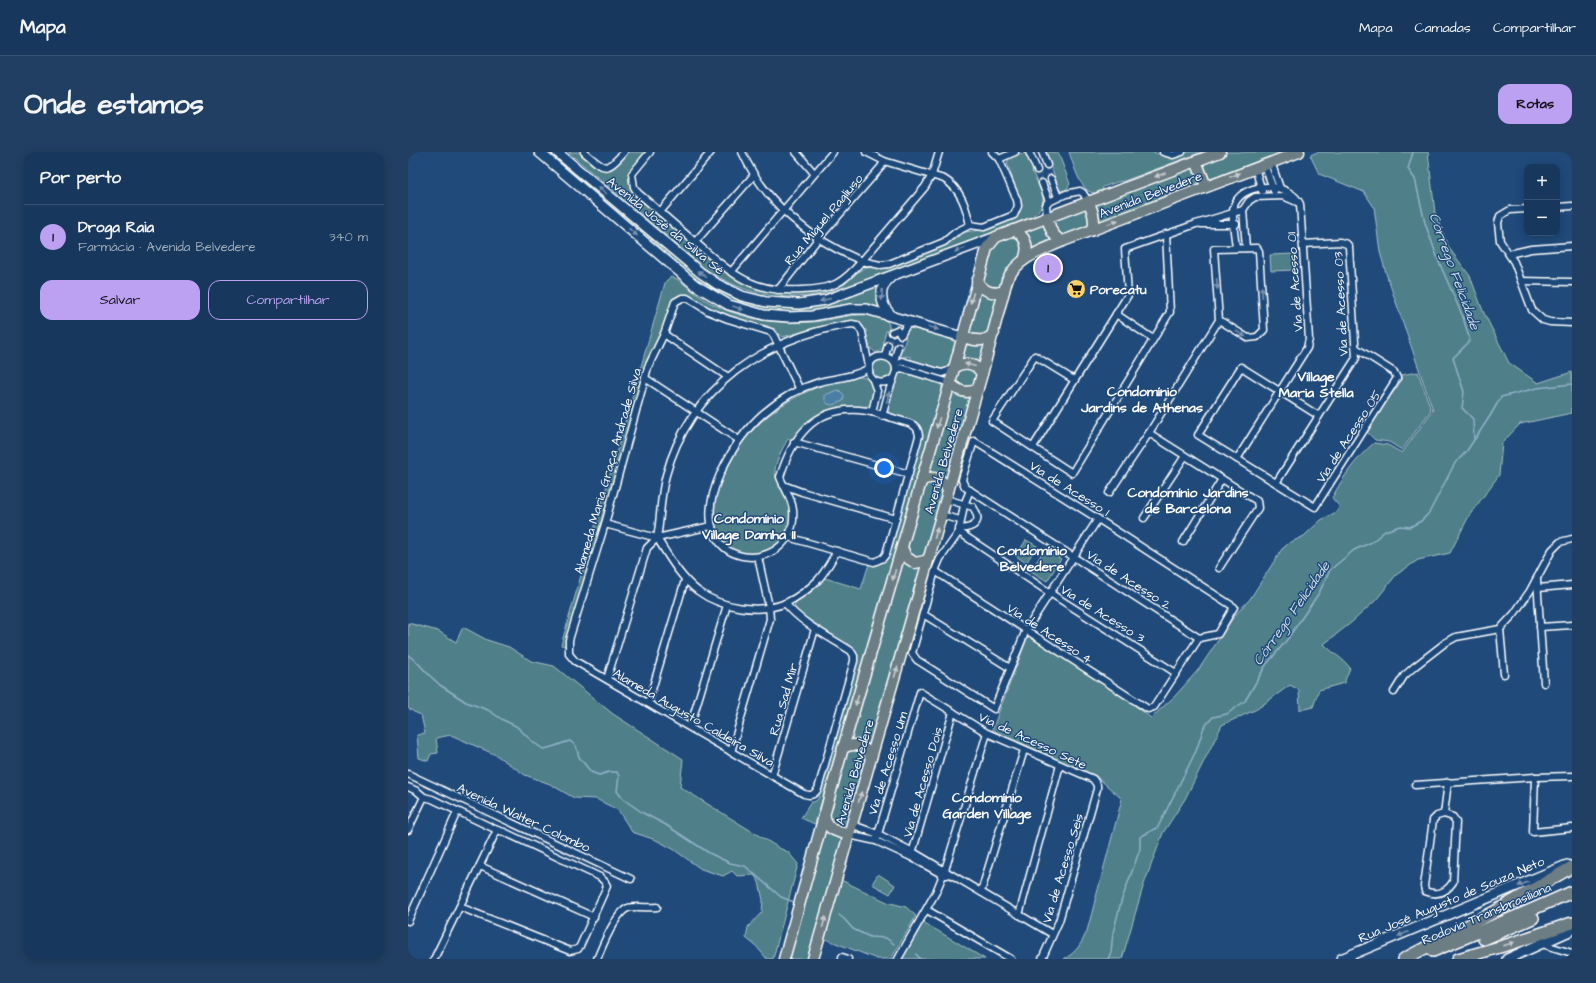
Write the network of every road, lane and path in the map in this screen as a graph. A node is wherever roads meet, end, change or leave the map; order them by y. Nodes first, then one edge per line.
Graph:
1 (540, 152) edge
2 (558, 152) edge
3 (584, 152) edge
4 (624, 152) edge
5 (650, 152) edge
6 (711, 152) edge
7 (742, 152) edge
8 (796, 152) edge
9 (833, 152) edge
10 (866, 152) edge
11 (939, 152) edge
12 (992, 152) edge
13 (1015, 152) edge
14 (1029, 152) edge
15 (1042, 152) edge
16 (1163, 152) edge
17 (1182, 152) edge
18 (1220, 152) edge
19 (1299, 152) edge
20 (1286, 155) edge
21 (999, 159) junction
22 (884, 161) junction
23 (1196, 161) junction
24 (1047, 165) tunnel mouth
25 (1263, 165) junction
26 (1036, 170) tunnel mouth
27 (814, 173) junction
28 (754, 175) junction
29 (932, 175) junction
30 (1051, 179) tunnel mouth
31 (1042, 183) tunnel mouth
32 (1206, 186) junction
33 (1277, 187) junction
34 (1261, 188) junction
35 (1263, 196) junction
36 (1276, 196) junction
37 (1058, 197) junction
38 (1049, 201) junction
39 (1088, 201) junction
40 (1300, 204) junction
41 (1572, 206) edge
42 (1560, 207) edge
43 (1524, 209) edge
44 (783, 210) junction
45 (1243, 210) junction
46 (660, 212) junction
47 (1232, 212) junction
48 (1047, 217) junction
49 (1244, 223) junction
50 (1196, 224) junction
51 (1234, 224) junction
52 (970, 225) junction
53 (1013, 230) junction
54 (1093, 230) junction
55 (1166, 234) junction
56 (996, 237) junction
57 (818, 239) junction
58 (1063, 241) junction
59 (695, 242) junction
60 (1303, 244) junction
61 (1572, 246) edge
62 (1236, 248) junction
63 (1246, 248) junction
64 (1509, 254) junction
65 (1025, 258) junction
66 (862, 261) junction
67 (731, 272) junction
68 (892, 276) junction
69 (977, 281) junction
70 (1521, 281) junction
71 (1572, 282) edge
72 (778, 290) junction
73 (1004, 291) junction
74 (845, 294) junction
75 (851, 309) junction
76 (1116, 314) junction
77 (891, 315) junction
78 (1219, 320) junction
79 (912, 321) junction
80 (1572, 323) edge
81 (994, 333) junction
82 (664, 334) junction
83 (962, 336) junction
84 (1153, 339) junction
85 (779, 344) junction
86 (888, 344) tunnel mouth
87 (865, 346) junction
88 (898, 347) tunnel mouth
89 (1356, 348) junction
90 (885, 356) junction
91 (876, 357) junction
92 (895, 365) junction
93 (869, 367) junction
94 (954, 367) junction
95 (982, 374) junction
96 (846, 376) junction
97 (728, 377) junction
98 (645, 378) junction
99 (893, 378) junction
100 (872, 379) junction
101 (1074, 380) junction
102 (950, 383) junction
103 (978, 389) junction
104 (800, 390) junction
105 (1280, 391) junction
106 (697, 412) junction
107 (872, 412) junction
108 (882, 416) junction
109 (1319, 416) junction
110 (1149, 433) junction
111 (739, 440) junction
112 (794, 442) junction
113 (1033, 447) junction
114 (1185, 456) junction
115 (1237, 459) junction
116 (908, 474) junction
117 (1222, 479) junction
118 (921, 481) junction
119 (1276, 483) junction
120 (783, 485) junction
121 (968, 489) junction
122 (802, 492) junction
123 (1109, 493) dead end
124 (947, 495) junction
125 (978, 496) junction
126 (791, 501) junction
127 (964, 505) junction
128 (973, 507) junction
129 (941, 515) junction
130 (1144, 518) dead end
131 (896, 519) junction
132 (1098, 519) junction
133 (960, 520) junction
134 (605, 524) junction
135 (711, 526) junction
136 (959, 530) junction
137 (657, 538) junction
138 (788, 538) junction
139 (1572, 539) edge
140 (1183, 542) dead end
141 (902, 547) junction
142 (837, 552) junction
143 (1073, 556) junction
144 (758, 557) junction
145 (929, 558) junction
146 (1219, 568) dead end
147 (935, 571) junction
148 (685, 580) junction
149 (1537, 580) junction
150 (1572, 585) edge
151 (1538, 588) junction
152 (1050, 593) junction
153 (785, 603) junction
154 (726, 605) junction
155 (769, 607) junction
156 (923, 614) junction
157 (1572, 625) edge
158 (1540, 628) junction
159 (815, 629) junction
160 (1500, 629) junction
161 (1026, 630) junction
162 (1199, 638) junction
163 (569, 654) joint
164 (1010, 668) junction
165 (1176, 673) junction
166 (1504, 674) dead end
167 (607, 679) junction
168 (1544, 683) dead end
169 (920, 692) joint
170 (1394, 692) dead end
171 (648, 703) junction
172 (953, 712) junction
173 (690, 727) junction
174 (986, 733) junction
175 (843, 748) junction
176 (1024, 750) junction
177 (731, 752) junction
178 (871, 758) junction
179 (1060, 765) junction
180 (408, 774) edge
181 (772, 776) junction
182 (1572, 776) edge
183 (1535, 777) junction
184 (1096, 782) joint
185 (1448, 782) junction
186 (1415, 785) dead end
187 (408, 787) edge
188 (424, 797) junction
189 (457, 812) junction
190 (1444, 814) junction
191 (825, 817) junction
192 (1572, 828) edge
193 (863, 829) junction
194 (408, 830) edge
195 (497, 830) junction
196 (851, 830) junction
197 (878, 834) junction
198 (860, 838) junction
199 (876, 841) junction
200 (912, 855) junction
201 (1572, 863) edge
202 (480, 866) junction
203 (1572, 867) edge
204 (944, 873) junction
205 (631, 879) dead end
206 (982, 892) junction
207 (1572, 892) edge
208 (1572, 900) edge
209 (460, 907) junction
210 (657, 907) dead end
211 (927, 910) junction
212 (1019, 915) junction
213 (594, 917) junction
214 (408, 921) edge
215 (1572, 923) edge
216 (1572, 930) edge
217 (1052, 934) junction
218 (1542, 944) junction
219 (1572, 953) edge
220 (434, 959) edge
221 (597, 959) edge
222 (784, 959) edge
223 (813, 959) edge
224 (898, 959) edge
225 (1011, 959) edge
226 (1042, 959) edge
227 (1341, 959) edge
228 (1404, 959) edge
229 (1412, 959) edge
230 (1431, 959) edge
231 (1458, 959) edge
232 (1507, 959) edge

1 -> 75 main road, Avenida José da Silva Sé
74 -> 2 main road, Avenida José da Silva Sé
3 - 4 street
5 - 46 street
6 - 46 street
7 - 28 street
8 - 27 street
9 - 27 street
10 - 22 street
11 - 29 street
12 - 21 street
13 - 21 street
14 - 26 street
15 - 24 street
16 - 17 street
18 - 23 main road, Avenida Belvedere
19 - 20 main road, Avenida Belvedere
20 - 25 main road, Avenida Belvedere
21 - 52 street
22 - 29 street
22 - 57 street, Rua Miguel Pagliuso
23 - 32 main road
23 -> 39 main road, Avenida Belvedere
32 -> 25 main road, Avenida Belvedere
25 - 33 street
25 - 34 street
27 - 44 street
28 - 44 street
28 - 59 street
29 - 52 street
29 - 66 street
30 - 37 street
31 - 38 street
54 -> 32 main road, Avenida Belvedere
33 - 34 street
33 - 36 street
33 - 40 street
34 - 35 street
34 - 47 street
35 - 36 street
35 - 45 street
36 - 40 street
37 - 38 street
37 - 39 street
38 - 48 street
39 - 48 main road, Avenida Belvedere
39 - 54 main road
40 - 60 street, Via de Acesso 01
41 - 42 street
43 - 64 street
44 - 57 street
44 - 67 street
45 - 47 street
45 - 49 street
46 - 59 street
47 - 50 street
47 - 51 street
48 - 53 main road, Avenida Belvedere
48 - 58 main road
49 - 51 street
49 - 63 street
50 - 51 street
50 - 55 street
51 - 62 street
52 - 66 street
53 - 56 main road, Avenida Belvedere
53 - 65 main road
54 - 58 main road, Avenida Belvedere
55 - 76 street
55 - 84 street
56 -> 68 main road, Avenida José da Silva Sé
56 - 69 main road, Avenida Belvedere
57 - 66 street
57 - 72 street, Rua Miguel Pagliuso
58 - 65 main road, Avenida Belvedere
59 - 67 street
60 - 89 street, Via de Acesso 03
60 - 105 street, Via de Acesso 01
61 - 64 street
62 - 63 street
62 -> 78 street
78 -> 63 street
64 - 70 street
65 - 73 main road, Avenida Belvedere
66 - 72 street
67 - 72 street
68 - 74 main road, Avenida José da Silva Sé
68 -> 77 main road
69 - 73 main road
69 -> 83 main road, Avenida Belvedere
70 - 71 street
70 - 80 street
73 - 81 main road, Avenida Belvedere
74 - 75 main road
75 - 77 main road, Avenida José da Silva Sé
76 - 84 street
76 - 101 street
77 - 79 main road, Avenida José da Silva Sé
77 - 79 street
78 - 110 street
79 -> 83 main road, Avenida José da Silva Sé
81 - 83 main road
81 - 95 main road, Avenida Belvedere
82 - 85 street, Alameda Maria Graça Andrade Silva
82 - 97 street
82 - 98 street, Alameda Maria Graça Andrade Silva
83 - 94 main road, Avenida Belvedere
84 - 113 street
85 - 87 street
85 - 97 street
85 - 104 street
86 - 90 street
87 - 91 street
87 - 93 street
88 - 92 street
89 - 109 street, Via de Acesso 03
89 - 119 street, Via de Acesso 05
90 - 91 street
90 - 92 street
91 - 93 street
92 - 94 street
92 - 99 street
92 - 102 street
93 - 96 street
93 - 100 street
95 -> 94 main road
94 - 102 main road, Avenida Belvedere
95 - 103 main road, Avenida Belvedere
96 - 100 street
96 - 104 street
97 - 106 street
98 - 106 street
98 - 134 street, Alameda Maria Graça Andrade Silva
99 - 100 street
108 -> 99 street
100 - 107 street
101 - 113 street
101 - 113 street
102 - 103 main road
102 -> 118 main road, Avenida Belvedere
103 - 124 main road, Avenida Belvedere
104 - 111 street
105 - 109 street
105 - 115 street, Via de Acesso 01
105 - 115 street
106 - 111 street
106 - 137 street
107 - 108 street
107 - 112 street
108 - 116 street
109 - 119 street, Via de Acesso 03
110 - 114 street
110 - 123 street
111 - 135 street
112 - 116 street
112 - 120 street
114 - 117 street
114 - 130 street
115 - 119 street
116 - 131 street
117 - 140 street
117 - 146 street
118 - 124 main road
118 - 141 main road, Avenida Belvedere
120 - 122 street
120 - 126 street
121 - 125 street, Via de Acesso 2
121 - 127 street
121 - 132 street, Via de Acesso 1
122 - 126 street
122 - 131 street
124 - 127 street
124 - 129 main road, Avenida Belvedere
125 - 128 street
125 - 143 street, Via de Acesso 2
126 - 138 street
127 - 128 street
127 - 133 street
128 - 136 street
129 - 133 street
145 -> 129 main road, Avenida Belvedere
131 - 142 street
132 - 143 street
132 - 162 street, Via de Acesso 1
133 - 136 street
134 - 137 street
134 - 163 street, Alameda Maria Graça Andrade Silva
135 - 137 street
135 - 144 street
136 - 147 street
136 - 152 street, Via de Acesso 3
137 - 148 street
137 - 167 street
138 - 142 street
138 - 144 street
139 - 149 street
141 - 145 main road
141 -> 175 main road, Avenida Belvedere
142 - 153 street
143 - 152 street
143 - 162 street, Via de Acesso 2
144 - 155 street
178 -> 145 main road, Avenida Belvedere
147 - 156 street
147 - 161 street, Via de Acesso 4
148 - 154 street
148 - 171 street
149 - 151 street
149 - 160 street
150 - 151 street
151 - 158 street
152 - 161 street
152 - 165 street, Via de Acesso 3
153 - 155 street
153 - 159 street
154 - 155 street
154 - 173 street
155 - 177 street
156 - 164 street
156 - 164 street
157 - 158 street
158 - 168 street
159 - 181 street, Rua Sad Mir
159 - 181 street, Alameda Augusto Caldeira Silva
160 - 166 street
160 - 170 street
161 - 164 street
161 - 165 street, Via de Acesso 4
162 - 165 street
163 - 167 street, Alameda Augusto Caldeira Silva
167 - 171 street, Alameda Augusto Caldeira Silva
169 - 172 street, Via de Acesso Sete
169 - 197 street, Via de Acesso Um
171 - 173 street, Alameda Augusto Caldeira Silva
172 - 174 street, Via de Acesso Sete
172 - 200 street, Via de Acesso Dois
173 - 177 street, Alameda Augusto Caldeira Silva
174 - 176 street, Via de Acesso Sete
174 - 204 street
175 - 178 main road
175 - 191 main road, Avenida Belvedere
176 - 179 street, Via de Acesso Sete
176 - 206 street
177 - 181 street, Alameda Augusto Caldeira Silva
196 -> 178 main road, Avenida Belvedere
179 - 184 street, Via de Acesso Sete
179 - 212 street
180 - 205 street, Avenida Walter Colombo
182 - 183 street
183 - 185 street
183 - 192 street
184 - 217 street, Via de Acesso Seis
185 - 186 street
185 - 190 street
187 - 188 street
188 - 189 street
188 - 194 street
189 - 195 street
189 - 214 street
190 - 190 street
191 - 196 main road
191 - 222 main road, Avenida Belvedere
193 - 196 street
193 - 197 street
193 - 198 street
195 - 202 street
195 - 213 street
196 - 198 street
223 -> 196 main road, Avenida Belvedere
197 - 199 street, Via de Acesso Um
197 - 200 street
198 - 199 street
199 - 200 street
200 - 204 street
201 -> 227 main road, Rua José Augusto de Souza Neto
202 - 209 street
202 - 213 street
203 - 228 highway
204 - 206 street
204 - 211 street
206 - 212 street
207 - 229 highway, Rodovia Transbrasiliana
208 - 230 highway, Rodovia Transbrasiliana
209 - 213 street
209 - 220 street
210 - 221 street
211 - 224 street
211 - 225 street
212 - 217 street
231 -> 215 highway
216 - 218 main road
217 - 226 street, Via de Acesso Seis
218 - 219 street
218 - 232 main road

